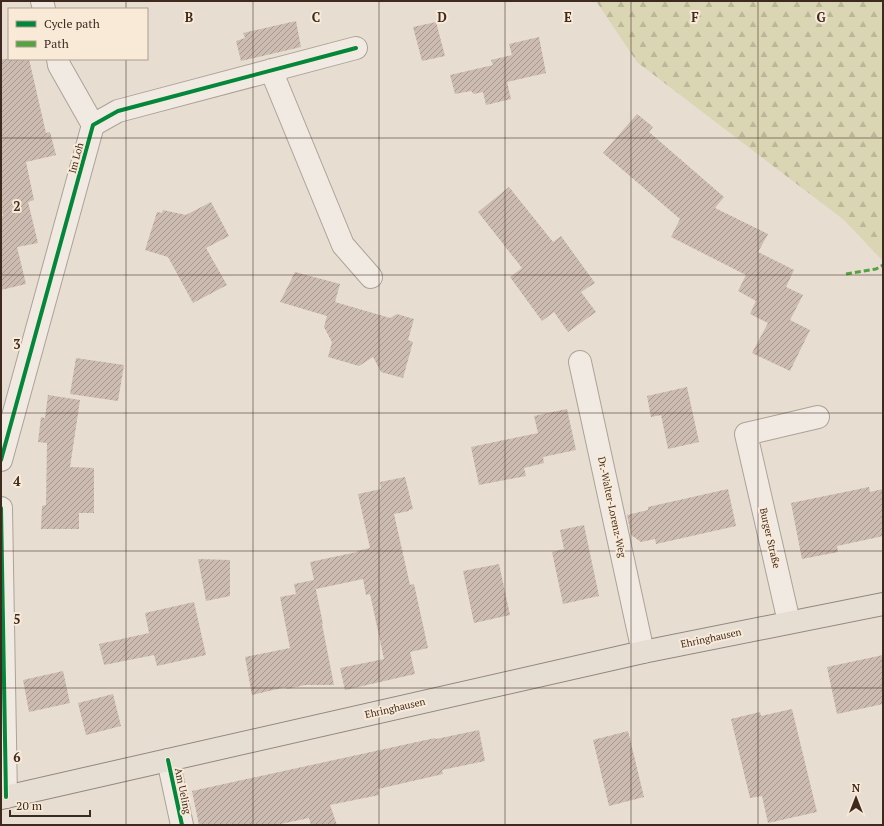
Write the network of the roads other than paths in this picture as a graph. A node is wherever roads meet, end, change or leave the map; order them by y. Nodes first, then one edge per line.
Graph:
1 (356, 48) dead end
2 (58, 60) edge
3 (271, 70) junction
4 (93, 125) junction
5 (371, 277) dead end
6 (580, 362) dead end
7 (818, 417) dead end
8 (1, 460) edge
9 (1, 508) edge
10 (883, 604) edge
11 (789, 622) junction
12 (643, 652) junction
13 (168, 760) junction
14 (3, 797) edge
15 (182, 825) edge

1 - 3 street
2 - 4 street
3 - 4 street
3 - 5 street
4 - 8 street, Im Loh
6 - 12 street, Dr.-Walter-Lorenz-Weg
7 - 11 street, Burger Straße
9 - 14 street
10 - 11 main road
11 - 12 main road, Ehringhausen
12 - 13 main road, Ehringhausen
13 - 14 main road, Ehringhausen
13 - 15 street, Am Ueling

